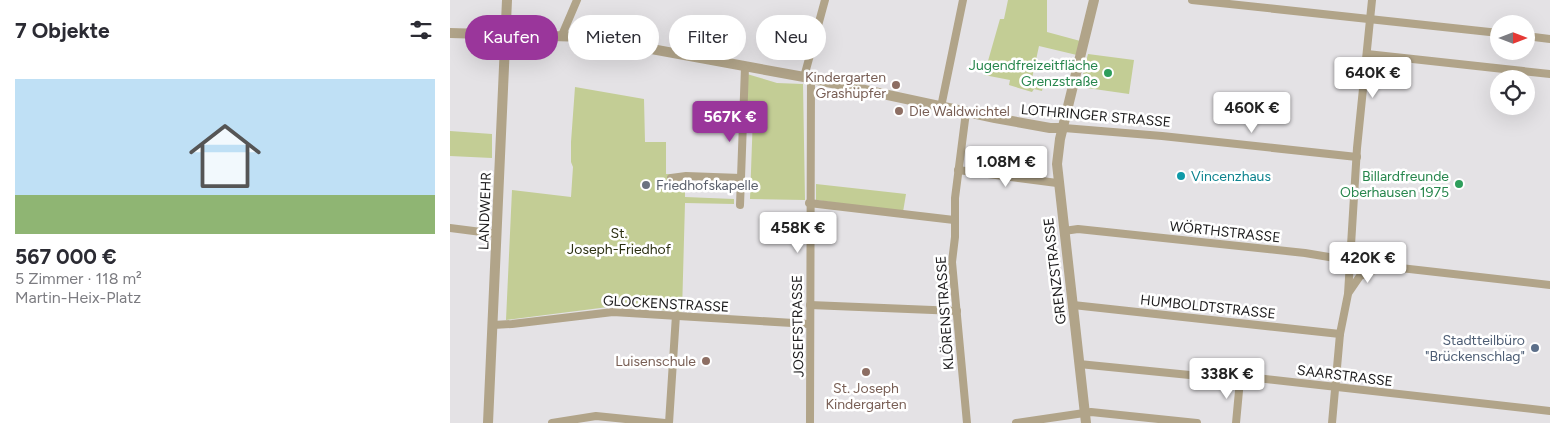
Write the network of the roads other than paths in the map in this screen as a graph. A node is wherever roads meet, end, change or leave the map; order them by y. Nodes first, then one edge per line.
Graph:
1 (507, 0) edge
2 (577, 0) edge
3 (825, 0) edge
4 (963, 0) edge
5 (1094, 0) edge
6 (1192, 0) edge
7 (1372, 0) edge
8 (507, 15) edge
9 (1370, 19) junction
10 (1490, 32) edge
11 (450, 33) edge
12 (465, 34) edge
13 (558, 35) edge
14 (562, 35) junction
15 (1535, 37) edge
16 (1550, 39) edge
17 (1366, 54) junction
18 (505, 60) edge
19 (745, 67) junction
20 (1550, 74) edge
21 (807, 78) junction
22 (942, 107) junction
23 (966, 112) junction
24 (1064, 128) junction
25 (1357, 158) junction
26 (958, 170) junction
27 (672, 178) dead end
28 (741, 178) junction
29 (1057, 183) junction
30 (809, 203) junction
31 (740, 205) dead end
32 (954, 220) junction
33 (450, 228) edge
34 (1064, 231) junction
35 (498, 234) junction
36 (1349, 260) junction
37 (1383, 266) junction
38 (1549, 285) edge
39 (1348, 294) junction
40 (810, 305) junction
41 (1073, 305) junction
42 (957, 311) junction
43 (676, 315) junction
44 (493, 324) junction
45 (809, 324) junction
46 (1340, 334) junction
47 (1079, 364) junction
48 (1240, 380) junction
49 (1336, 387) junction
50 (1549, 411) edge
51 (1085, 418) edge
52 (488, 423) edge
53 (552, 423) edge
54 (667, 423) edge
55 (810, 423) edge
56 (967, 423) edge
57 (1016, 423) edge
58 (1197, 423) edge
59 (1236, 423) edge
60 (1332, 423) edge

1 - 8 street, LANDWEHR
2 - 14 street
3 - 21 street, JOSEFSTRASSE
4 - 22 street
5 - 24 street, GRENZSTRASSE
6 - 9 street
7 - 9 street
9 - 10 street
9 - 17 street
11 - 12 street, LOTHRINGER STRASSE
13 - 14 street, LOTHRINGER STRASSE
14 - 19 street, LOTHRINGER STRASSE
15 - 16 street
17 - 20 street
17 - 25 street
18 - 35 street, LANDWEHR
19 - 21 street, LOTHRINGER STRASSE
19 - 28 street
21 - 22 street, LOTHRINGER STRASSE
21 - 30 street, JOSEFSTRASSE
22 - 23 street, LOTHRINGER STRASSE
23 - 24 street, LOTHRINGER STRASSE
23 - 26 street, KLÖRENSTRASSE
24 - 25 street, LOTHRINGER STRASSE
24 - 29 street, GRENZSTRASSE
25 - 36 street
26 - 29 street
26 - 32 street, KLÖRENSTRASSE
27 - 28 street
28 - 31 street
29 - 34 street, GRENZSTRASSE
30 - 32 street
30 - 40 street, JOSEFSTRASSE
32 - 42 street, KLÖRENSTRASSE
33 - 35 street
34 - 36 street, WÖRTHSTRASSE
34 - 41 street, GRENZSTRASSE
35 - 44 street, LANDWEHR
36 - 37 street, WÖRTHSTRASSE
36 - 39 street
37 - 38 street, WÖRTHSTRASSE
37 - 39 street
39 - 46 street
40 - 42 street
40 - 45 street, JOSEFSTRASSE
41 - 46 street, HUMBOLDTSTRASSE
41 - 47 street, GRENZSTRASSE
42 - 56 street, KLÖRENSTRASSE
43 - 44 street, GLOCKENSTRASSE
43 - 45 street, GLOCKENSTRASSE
43 - 54 street
44 - 52 street, LANDWEHR
45 - 55 street, JOSEFSTRASSE
46 - 49 street
47 - 48 street, SAARSTRASSE
47 - 51 street, GRENZSTRASSE
48 - 49 street, SAARSTRASSE
48 - 59 street
49 - 50 street, SAARSTRASSE
49 - 60 street
51 - 57 street
51 - 58 street
53 - 54 street

